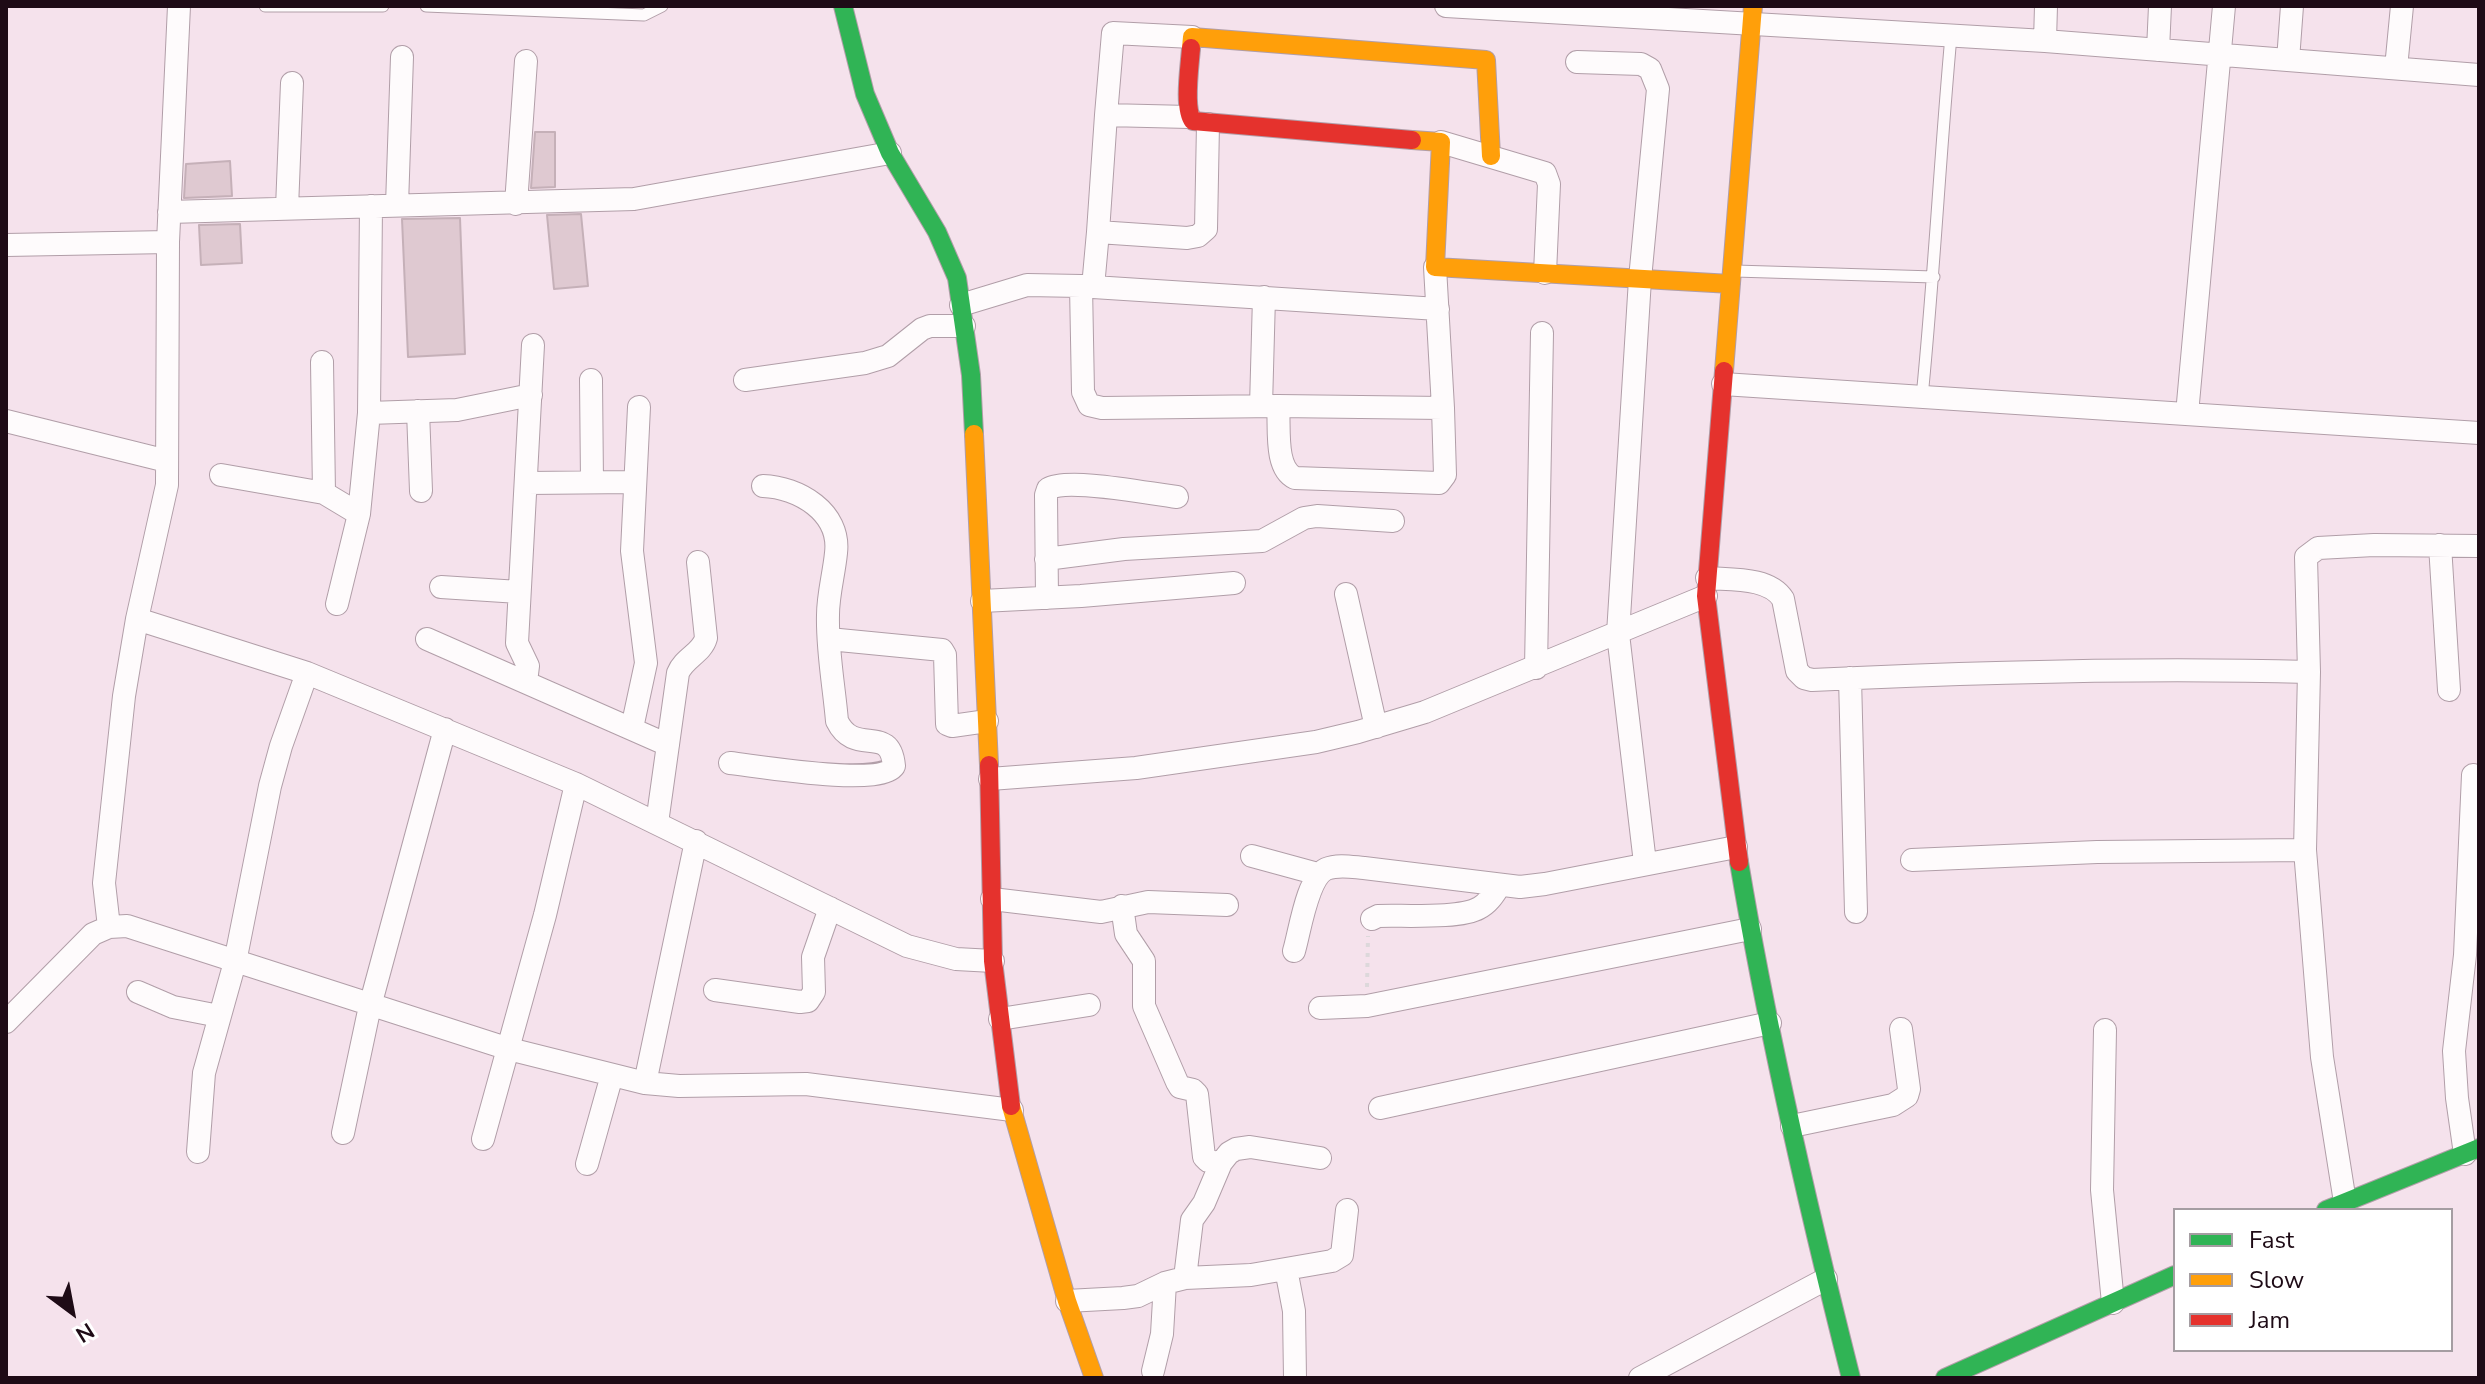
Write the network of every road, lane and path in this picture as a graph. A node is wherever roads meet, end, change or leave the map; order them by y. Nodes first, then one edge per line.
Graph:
1 (179, 6) edge
2 (265, 6) edge
3 (383, 6) edge
4 (426, 6) edge
5 (662, 6) edge
6 (843, 6) edge
7 (1446, 6) edge
8 (2046, 6) edge
9 (2160, 6) edge
10 (2224, 6) edge
11 (2292, 6) edge
12 (2402, 6) edge
13 (1752, 15) edge
14 (1951, 36) junction
15 (1192, 37) junction
16 (2045, 41) junction
17 (2158, 50) junction
18 (2221, 54) junction
19 (402, 57) dead end
20 (2288, 60) junction
21 (526, 61) dead end
22 (1577, 62) dead end
23 (2396, 68) junction
24 (2479, 75) edge
25 (292, 83) dead end
26 (1106, 115) junction
27 (1198, 120) junction
28 (1441, 142) junction
29 (890, 153) junction
30 (1491, 156) junction
31 (516, 204) junction
32 (397, 205) junction
33 (371, 206) junction
34 (287, 208) junction
35 (169, 212) junction
36 (1098, 232) junction
37 (168, 242) junction
38 (6, 245) edge
39 (1435, 267) junction
40 (1545, 273) junction
41 (1934, 277) junction
42 (1732, 278) junction
43 (1640, 279) junction
44 (1087, 287) junction
45 (1264, 297) junction
46 (1438, 309) junction
47 (962, 315) junction
48 (1542, 333) dead end
49 (533, 345) dead end
50 (322, 362) dead end
51 (591, 380) dead end
52 (745, 380) dead end
53 (1723, 384) junction
54 (531, 395) junction
55 (1922, 397) junction
56 (1269, 406) junction
57 (639, 407) dead end
58 (1443, 408) junction
59 (418, 411) junction
60 (369, 413) junction
61 (2187, 414) junction
62 (6, 421) edge
63 (2479, 433) edge
64 (167, 461) junction
65 (221, 475) dead end
66 (592, 482) junction
67 (634, 482) junction
68 (527, 483) junction
69 (763, 486) dead end
70 (421, 491) dead end
71 (324, 493) junction
72 (1177, 497) dead end
73 (359, 514) junction
74 (1393, 521) dead end
75 (2440, 545) junction
76 (2479, 546) edge
77 (1046, 559) junction
78 (698, 562) dead end
79 (1234, 583) dead end
80 (441, 587) dead end
81 (1706, 587) junction
82 (519, 592) junction
83 (1346, 594) dead end
84 (1047, 598) junction
85 (982, 601) junction
86 (337, 604) dead end
87 (137, 619) junction
88 (1618, 634) junction
89 (427, 639) dead end
90 (829, 639) junction
91 (1536, 668) junction
92 (2309, 672) junction
93 (307, 673) junction
94 (1850, 678) junction
95 (526, 682) junction
96 (2449, 690) dead end
97 (987, 721) junction
98 (1376, 727) junction
99 (632, 728) junction
100 (445, 729) junction
101 (668, 745) junction
102 (730, 763) dead end
103 (2473, 775) dead end
104 (990, 779) junction
105 (576, 784) junction
106 (657, 823) junction
107 (696, 841) junction
108 (1736, 847) junction
109 (2305, 850) junction
110 (1252, 856) dead end
111 (1912, 860) dead end
112 (1645, 863) junction
113 (1318, 874) junction
114 (1500, 885) junction
115 (992, 899) junction
116 (1227, 905) dead end
117 (1122, 906) junction
118 (830, 908) junction
119 (1856, 912) dead end
120 (1372, 919) joint
121 (109, 927) junction
122 (1750, 929) junction
123 (1294, 951) dead end
124 (993, 961) junction
125 (235, 962) junction
126 (715, 990) dead end
127 (138, 992) dead end
128 (1089, 1005) dead end
129 (370, 1006) junction
130 (1367, 1006) junction
131 (1320, 1008) dead end
132 (219, 1016) junction
133 (1000, 1019) junction
134 (6, 1022) edge
135 (1770, 1023) junction
136 (1901, 1029) dead end
137 (2105, 1030) dead end
138 (509, 1049) junction
139 (612, 1075) junction
140 (645, 1083) junction
141 (1380, 1108) dead end
142 (1012, 1110) junction
143 (1792, 1126) junction
144 (343, 1133) dead end
145 (483, 1139) dead end
146 (2472, 1151) edge
147 (198, 1152) dead end
148 (1320, 1158) dead end
149 (1221, 1163) junction
150 (587, 1164) dead end
151 (2335, 1206) edge
152 (1347, 1210) dead end
153 (1286, 1269) junction
154 (2173, 1276) edge
155 (1826, 1279) junction
156 (1175, 1281) junction
157 (1067, 1301) junction
158 (2113, 1303) junction
159 (1153, 1371) dead end
160 (1094, 1378) edge
161 (1295, 1378) edge
162 (1640, 1378) edge
163 (1851, 1378) edge
164 (1945, 1378) edge

1 - 35 street
2 - 3 lane
4 - 5 lane
6 - 29 street
7 - 13 street
8 - 16 street
9 - 17 street
10 - 18 street
11 - 20 street
12 - 23 street
13 - 14 street
13 - 42 street
14 - 16 street
14 - 41 lane
15 - 26 street
15 - 27 street
15 - 30 street
16 - 17 street
17 - 18 street
18 - 20 street
18 - 61 street
19 - 32 street
20 - 23 street
21 - 31 street
22 - 43 street
23 - 24 street
25 - 34 street
26 - 27 street
26 - 36 street
27 - 28 street
27 - 36 street
28 - 30 street
28 - 39 street
29 - 31 street
29 - 47 street
30 - 40 street
31 - 32 street
32 - 33 street
33 - 34 street
33 - 60 street
34 - 35 street
35 - 37 street
36 - 44 street
37 - 38 street
37 - 64 street
39 - 40 street
39 - 46 street
40 - 43 street
41 - 42 lane
41 - 55 lane
42 - 43 street
42 - 53 street
43 - 88 street
44 - 45 street
44 - 47 street
44 - 56 street
45 - 46 street
45 - 56 street
46 - 58 street
47 - 52 street
47 - 85 street
48 - 91 street
49 - 54 street
50 - 71 street
51 - 66 street
53 - 55 street
53 - 81 street
54 - 59 street
54 - 68 street
55 - 61 street
56 - 58 street
56 - 58 street
57 - 67 street
59 - 60 street
59 - 70 street
60 - 73 street
61 - 63 street
62 - 64 street
64 - 87 street
65 - 71 street
66 - 67 street
66 - 68 street
67 - 99 street
68 - 82 street
69 - 90 street
71 - 73 street
72 - 77 street
73 - 86 street
74 - 77 street
75 - 76 street
75 - 92 street
75 - 96 street
77 - 84 street
78 - 101 street
79 - 84 street
80 - 82 street
81 - 88 street
81 - 94 street
81 - 108 street
82 - 95 street
83 - 98 street
84 - 85 street
85 - 97 street
87 - 93 street
87 - 121 street
88 - 91 street
88 - 112 street
89 - 95 street
90 - 97 street
90 - 102 street
91 - 98 street
92 - 94 street
92 - 109 street
93 - 100 street
93 - 125 street
94 - 119 street
95 - 99 street
97 - 104 street
98 - 104 street
99 - 101 street
100 - 105 street
100 - 129 street
101 - 106 street
103 - 146 street
104 - 115 street
105 - 106 street
105 - 138 street
106 - 107 street
107 - 118 street
107 - 140 street
108 - 112 street
108 - 122 street
109 - 111 street
109 - 151 street
110 - 113 street
112 - 114 street
113 - 114 street
113 - 123 street
114 - 120 street
115 - 117 street
115 - 124 street
116 - 117 street
117 - 149 street
118 - 124 street
118 - 126 street
120 - 130 path
121 - 125 street
121 - 134 street
122 - 130 street
122 - 135 street
124 - 133 street
125 - 129 street
125 - 132 street
127 - 132 street
128 - 133 street
129 - 138 street
129 - 144 street
130 - 131 street
132 - 147 street
133 - 142 street
135 - 141 street
135 - 143 street
136 - 143 street
137 - 158 street
138 - 139 street
138 - 145 street
139 - 140 street
139 - 150 street
140 - 142 street
142 - 157 street
143 - 155 street
146 - 151 street
148 - 149 street
149 - 156 street
152 - 153 street
153 - 156 street
153 - 161 street
154 - 158 street
155 - 162 street
155 - 163 street
156 - 157 street
156 - 159 street
157 - 160 street
158 - 164 street

